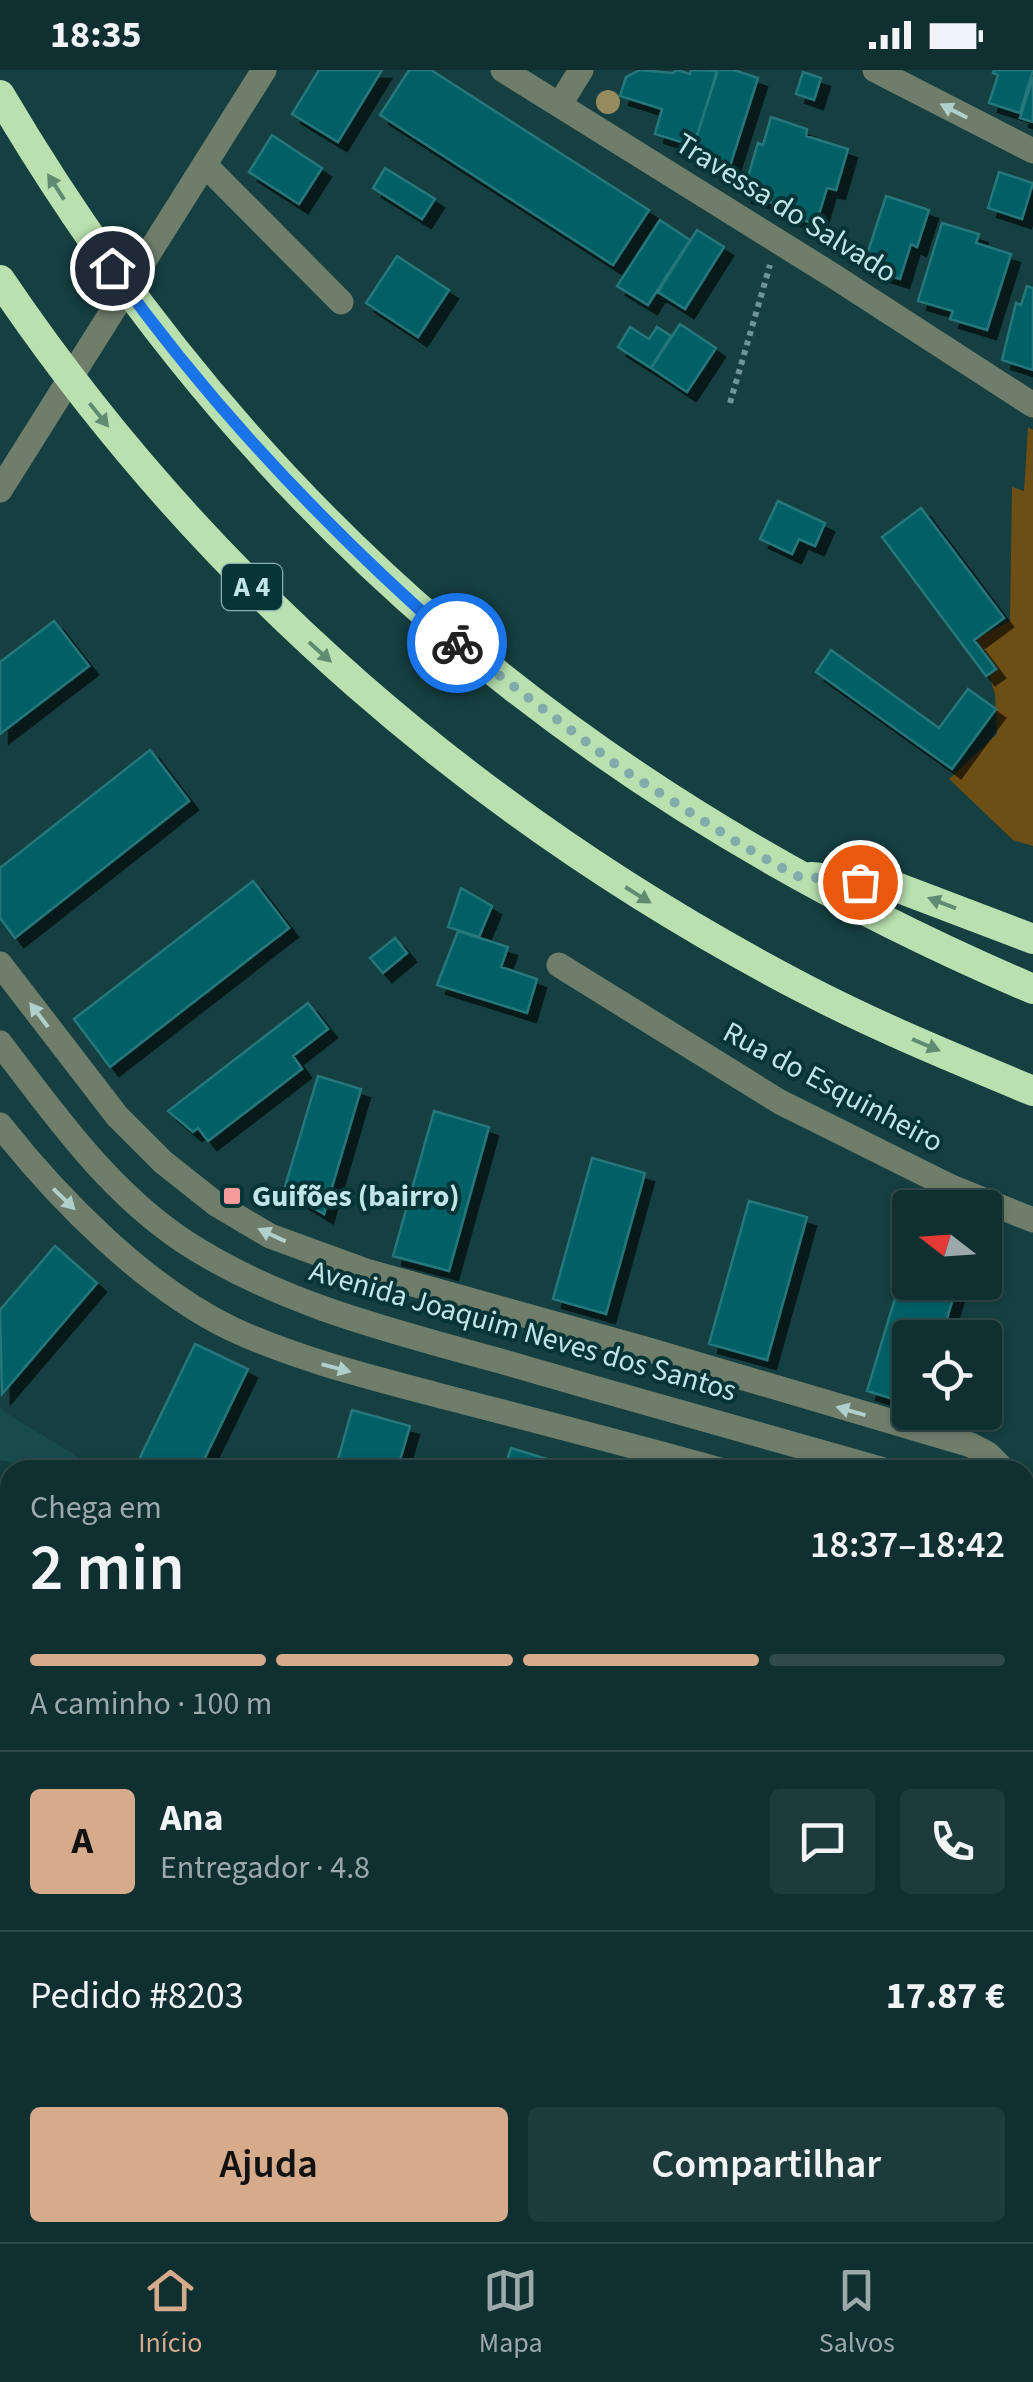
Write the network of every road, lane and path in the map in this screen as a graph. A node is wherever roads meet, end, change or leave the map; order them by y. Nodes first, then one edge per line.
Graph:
1 (264, 70) edge
2 (503, 70) edge
3 (581, 70) edge
4 (875, 70) edge
5 (0, 95) edge
6 (560, 104) junction
7 (1033, 152) edge
8 (204, 165) junction
9 (779, 241) junction
10 (0, 280) edge
11 (341, 302) dead end
12 (730, 403) dead end
13 (1033, 405) edge
14 (7, 480) edge
15 (796, 876) junction
16 (1033, 939) edge
17 (0, 964) edge
18 (558, 965) dead end
19 (1033, 990) edge
20 (0, 1042) edge
21 (1033, 1091) edge
22 (0, 1125) edge
23 (1033, 1220) edge
24 (682, 1460) edge
25 (849, 1460) edge
26 (994, 1460) edge

1 - 8 street
2 - 6 street, Travessa do Salvado
3 - 6 street
7 -> 4 street
15 -> 5 highway
6 - 9 street, Travessa do Salvado
8 - 11 street
8 - 14 street
9 - 12 path
9 - 13 street, Travessa do Salvado
10 -> 21 highway, A 4
16 -> 15 highway
15 - 19 highway
26 -> 17 street
18 - 23 street, Rua do Esquinheiro
20 - 25 street, Avenida Joaquim Neves dos Santos
22 -> 24 street

